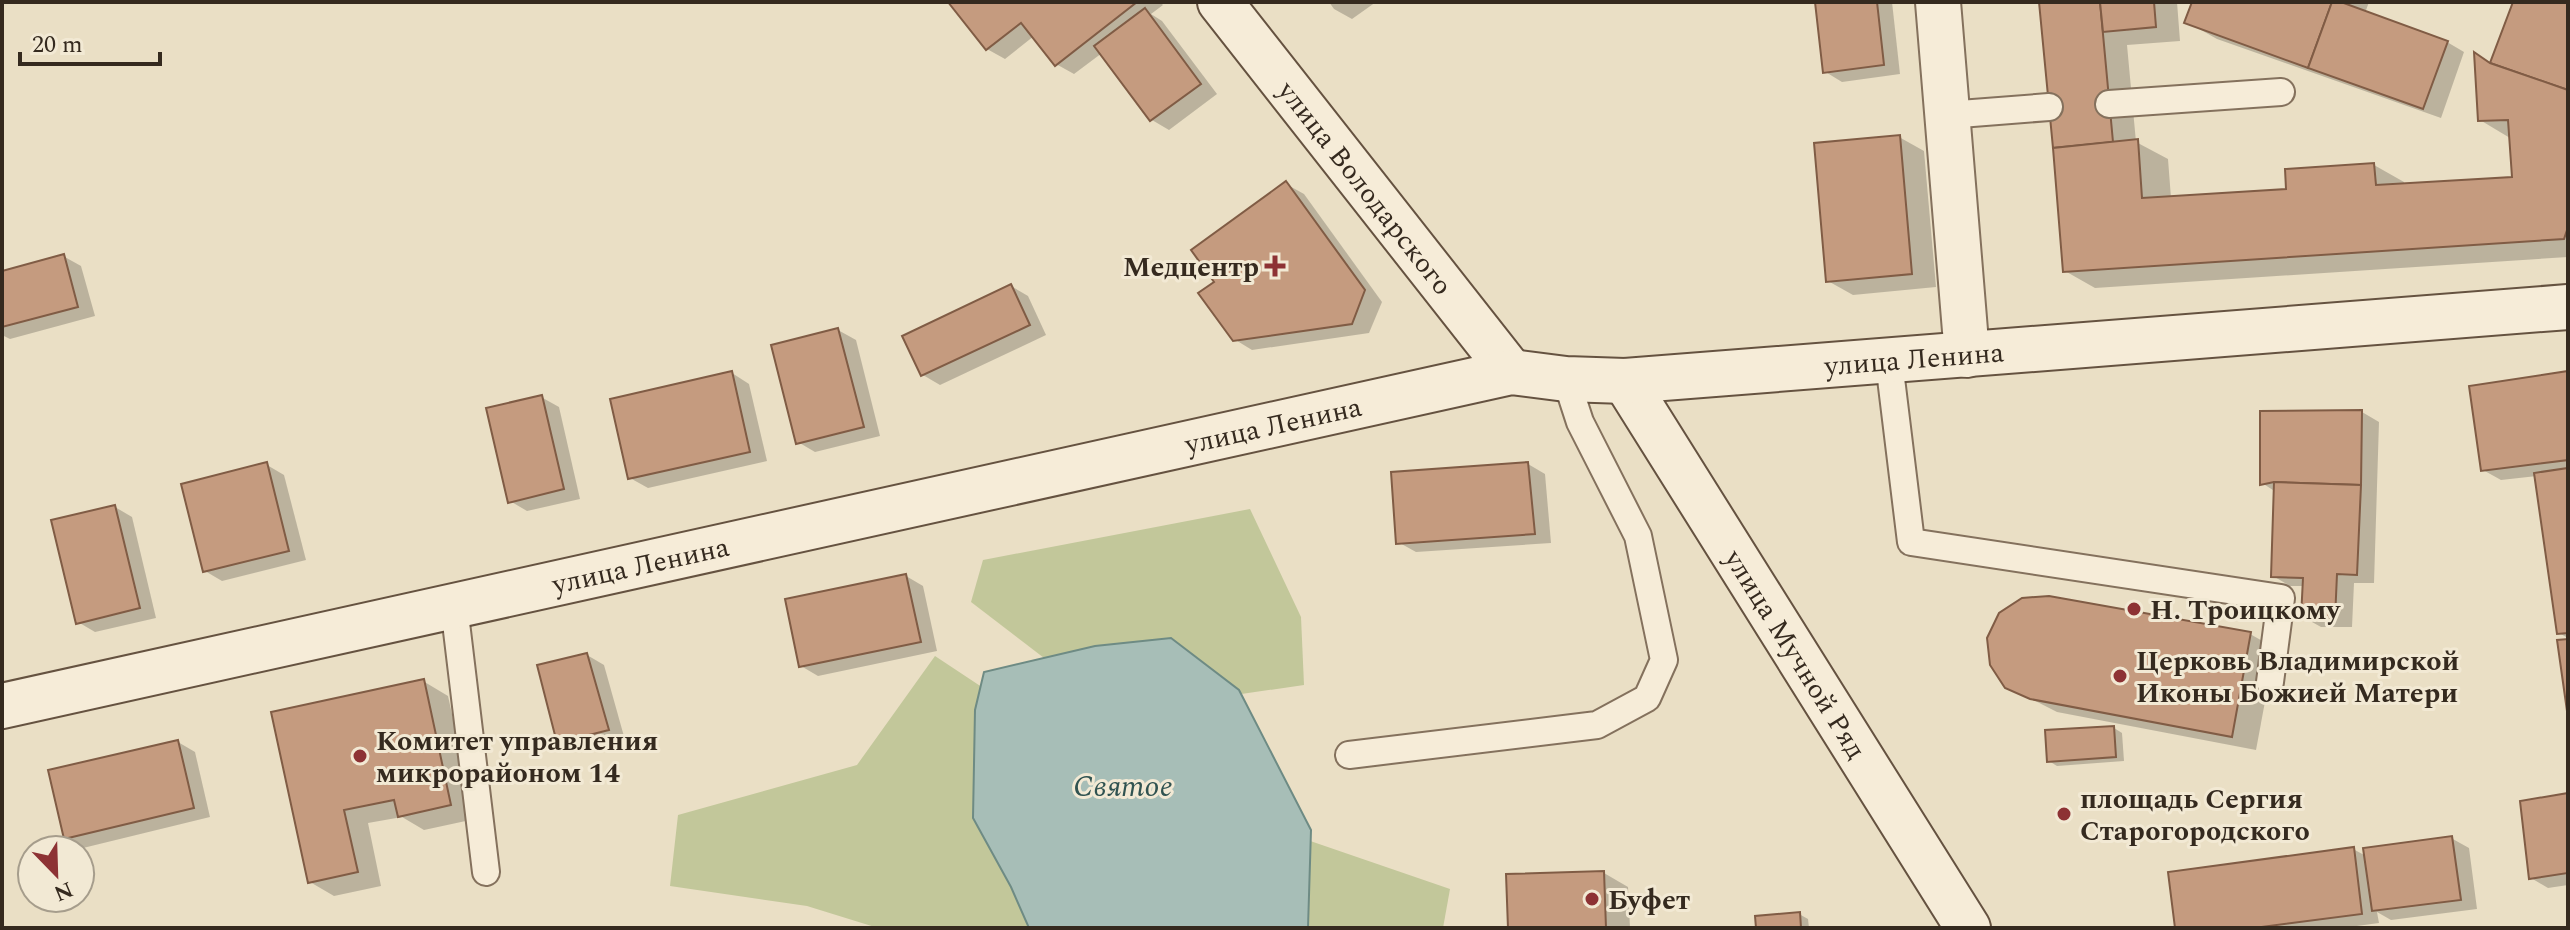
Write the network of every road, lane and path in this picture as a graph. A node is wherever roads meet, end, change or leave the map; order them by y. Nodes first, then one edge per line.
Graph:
1 (1220, 2) edge
2 (1938, 2) edge
3 (2281, 92) dead end
4 (2109, 104) dead end
5 (2049, 107) dead end
6 (1947, 115) junction
7 (2568, 307) edge
8 (1967, 355) junction
9 (1889, 362) junction
10 (1511, 372) junction
11 (1566, 379) junction
12 (1625, 381) junction
13 (454, 606) junction
14 (2270, 682) dead end
15 (2, 706) edge
16 (1349, 755) dead end
17 (486, 872) dead end
18 (1968, 928) edge

1 - 10 street, улица Володарского
2 - 6 street
3 - 4 lane
5 - 6 lane
6 - 8 street
7 - 8 street, улица Ленина
8 - 9 street, улица Ленина
9 - 12 street, улица Ленина
9 - 14 lane
10 - 11 street, улица Ленина
10 - 13 street, улица Ленина
11 - 12 street, улица Ленина
11 - 16 lane
12 - 18 street, улица Мучной Ряд
13 - 15 street, улица Ленина
13 - 17 lane

